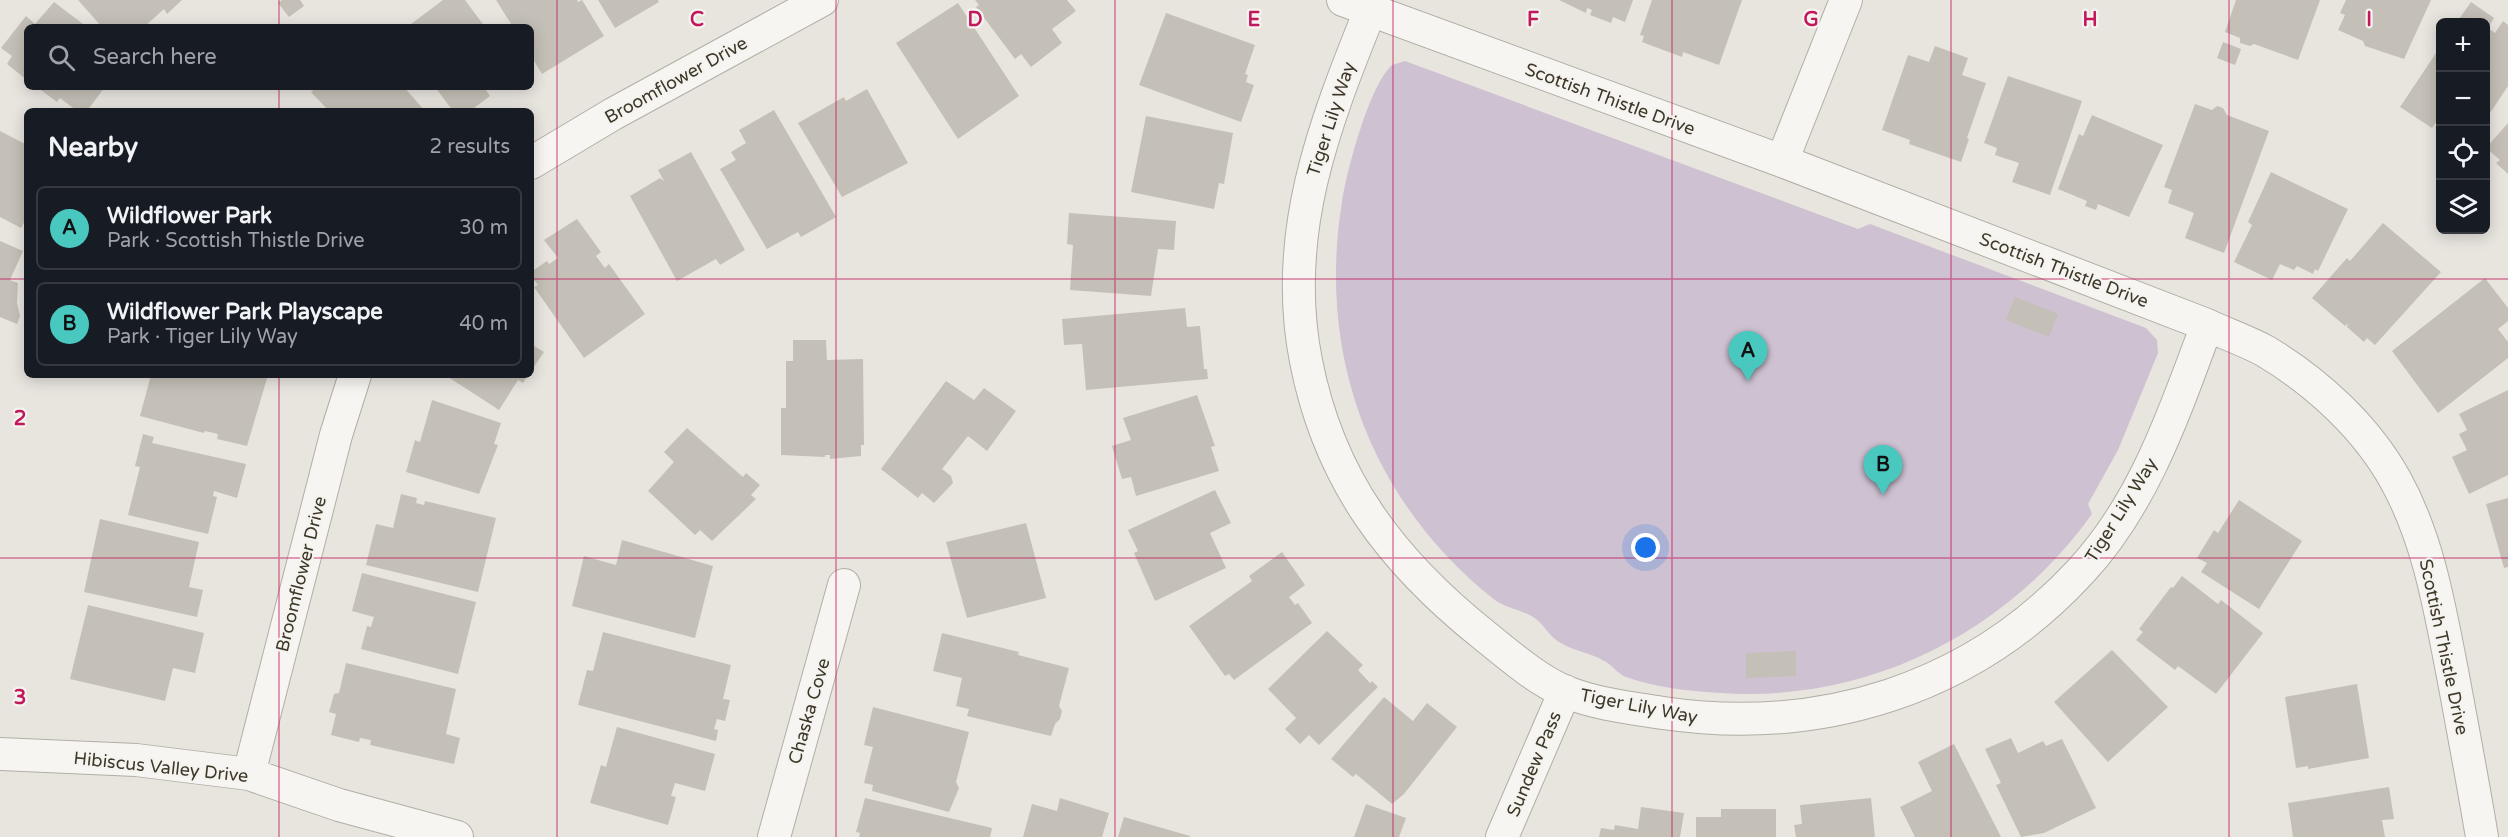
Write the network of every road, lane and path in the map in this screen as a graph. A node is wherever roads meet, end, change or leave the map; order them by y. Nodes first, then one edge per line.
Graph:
1 (822, 0) edge
2 (1845, 0) edge
3 (1356, 6) edge
4 (534, 161) edge
5 (1782, 161) junction
6 (2207, 325) junction
7 (354, 378) edge
8 (844, 585) dead end
9 (1565, 691) junction
10 (0, 754) edge
11 (249, 774) junction
12 (457, 837) edge
13 (774, 837) edge
14 (1502, 837) edge
15 (2482, 837) edge

1 - 4 street, Broomflower Drive
2 - 5 street
3 - 5 street, Scottish Thistle Drive
3 - 9 street, Tiger Lily Way
5 - 6 street, Scottish Thistle Drive
6 - 9 street, Tiger Lily Way
6 - 15 street, Scottish Thistle Drive
7 - 11 street, Broomflower Drive
8 - 13 street, Chaska Cove
9 - 14 street, Sundew Pass
10 - 11 street, Hibiscus Valley Drive
11 - 12 street, Hibiscus Valley Drive

